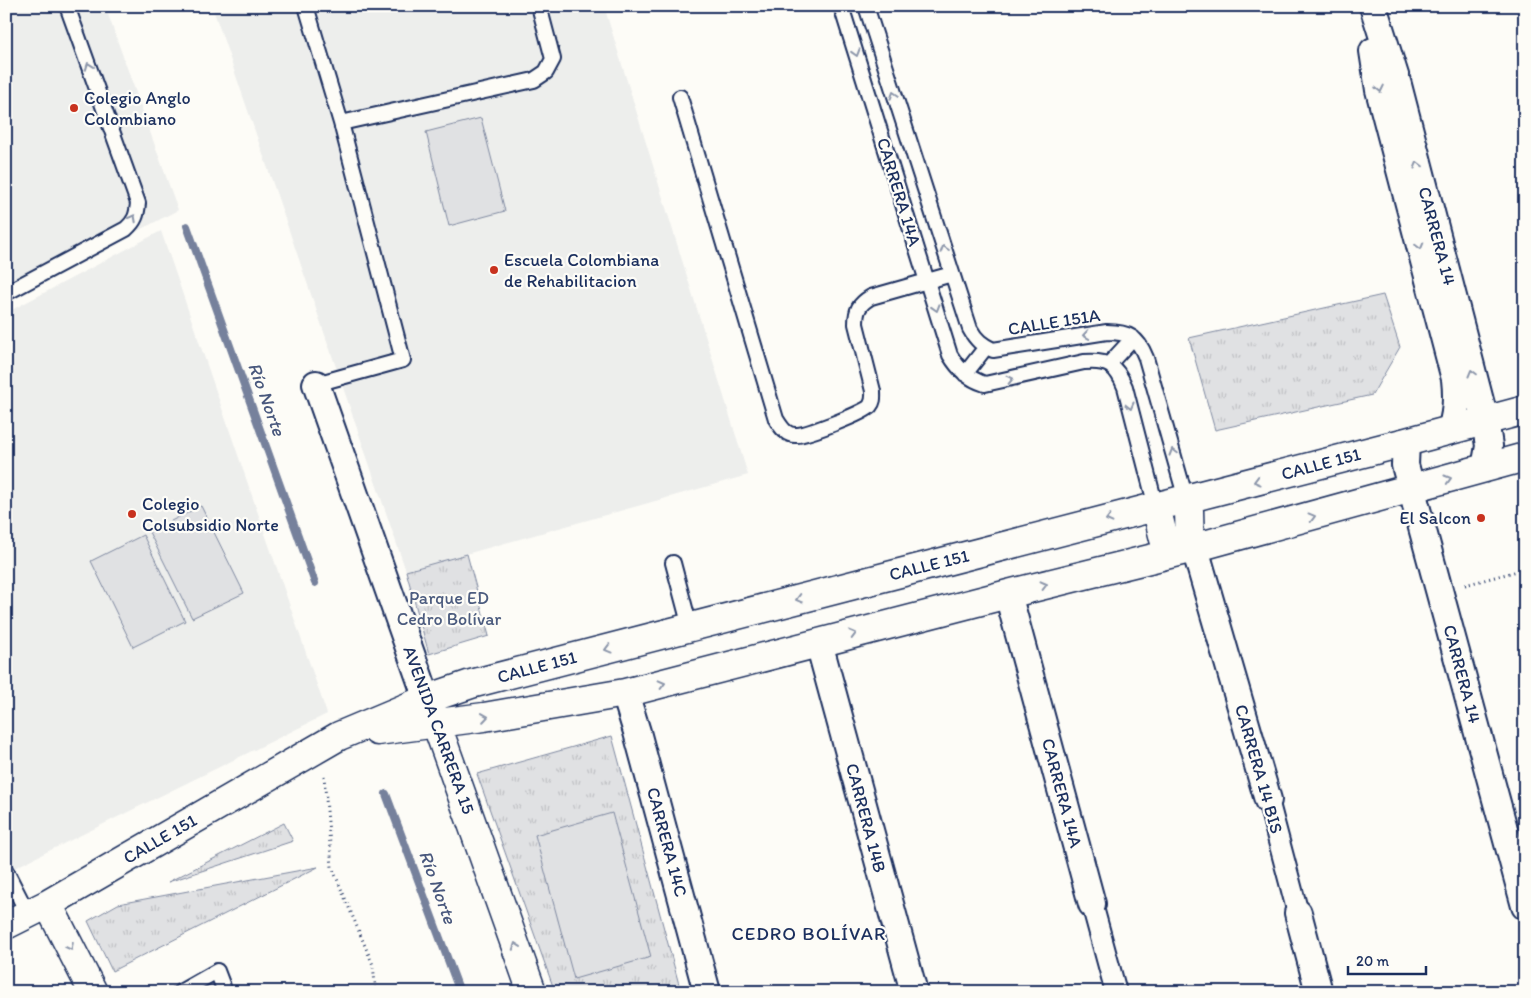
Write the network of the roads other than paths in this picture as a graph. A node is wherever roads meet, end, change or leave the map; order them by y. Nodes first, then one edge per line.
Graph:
1 (67, 6) edge
2 (539, 6) edge
3 (841, 6) edge
4 (866, 6) edge
5 (1366, 6) edge
6 (1373, 6) edge
7 (311, 7) edge
8 (886, 70) junction
9 (863, 77) junction
10 (680, 97) dead end
11 (341, 123) junction
12 (952, 274) junction
13 (927, 281) junction
14 (6, 293) edge
15 (1133, 338) junction
16 (983, 345) junction
17 (1109, 364) junction
18 (965, 374) junction
19 (316, 384) joint
20 (1525, 410) edge
21 (1485, 420) junction
22 (1452, 429) junction
23 (1406, 442) junction
24 (1525, 457) edge
25 (1485, 468) junction
26 (1412, 490) junction
27 (1186, 499) junction
28 (1156, 507) junction
29 (1190, 550) junction
30 (673, 563) dead end
31 (1008, 594) junction
32 (690, 627) junction
33 (819, 643) junction
34 (625, 693) junction
35 (432, 711) junction
36 (1268, 800) joint
37 (6, 871) edge
38 (1092, 904) joint
39 (1525, 906) edge
40 (1298, 913) joint
41 (27, 915) edge
42 (93, 992) edge
43 (180, 992) edge
44 (225, 992) edge
45 (532, 992) edge
46 (707, 992) edge
47 (914, 992) edge
48 (1116, 992) edge
49 (1319, 992) edge

14 -> 1 lane
2 - 11 lane
3 -> 9 lane, CARRERA 14A
4 - 8 lane, CARRERA 14A
5 -> 22 street, CARRERA 14
21 -> 6 street, CARRERA 14
7 - 11 lane
8 - 9 lane
12 -> 8 lane, CARRERA 14A
9 - 13 lane, CARRERA 14A
10 - 13 lane
11 - 19 lane
12 - 13 lane
12 - 16 lane, CARRERA 14A
13 -> 18 lane, CARRERA 14A
15 -> 16 lane, CALLE 151A
15 - 17 lane
27 -> 15 lane
16 - 18 lane
18 -> 17 lane
17 -> 28 lane
19 - 35 street, AVENIDA CARRERA 15
20 - 21 street, CALLE 151
21 - 22 street, CALLE 151
21 - 25 street, CARRERA 14
22 - 23 street, CALLE 151
23 - 26 street, CARRERA 14
23 -> 27 street, CALLE 151
24 - 25 street, CALLE 151
26 -> 25 street, CALLE 151
29 -> 26 street, CALLE 151
26 - 39 street, CARRERA 14
27 - 28 street, CALLE 151
27 - 29 street
28 - 29 street
28 -> 32 street, CALLE 151
31 -> 29 street, CALLE 151
29 - 36 street, CARRERA 14 BIS
30 - 32 lane
33 -> 31 street, CALLE 151
31 - 38 street, CARRERA 14A
32 -> 35 street, CALLE 151
34 -> 33 street, CALLE 151
33 - 47 street, CARRERA 14B
35 -> 34 street, CALLE 151
34 - 46 street, CARRERA 14C
35 - 41 street, CALLE 151
45 -> 35 street, AVENIDA CARRERA 15
36 - 40 street, CARRERA 14 BIS
37 - 41 lane
38 - 48 street, CARRERA 14A
40 - 49 street, CARRERA 14 BIS
41 -> 42 street
43 - 44 lane

